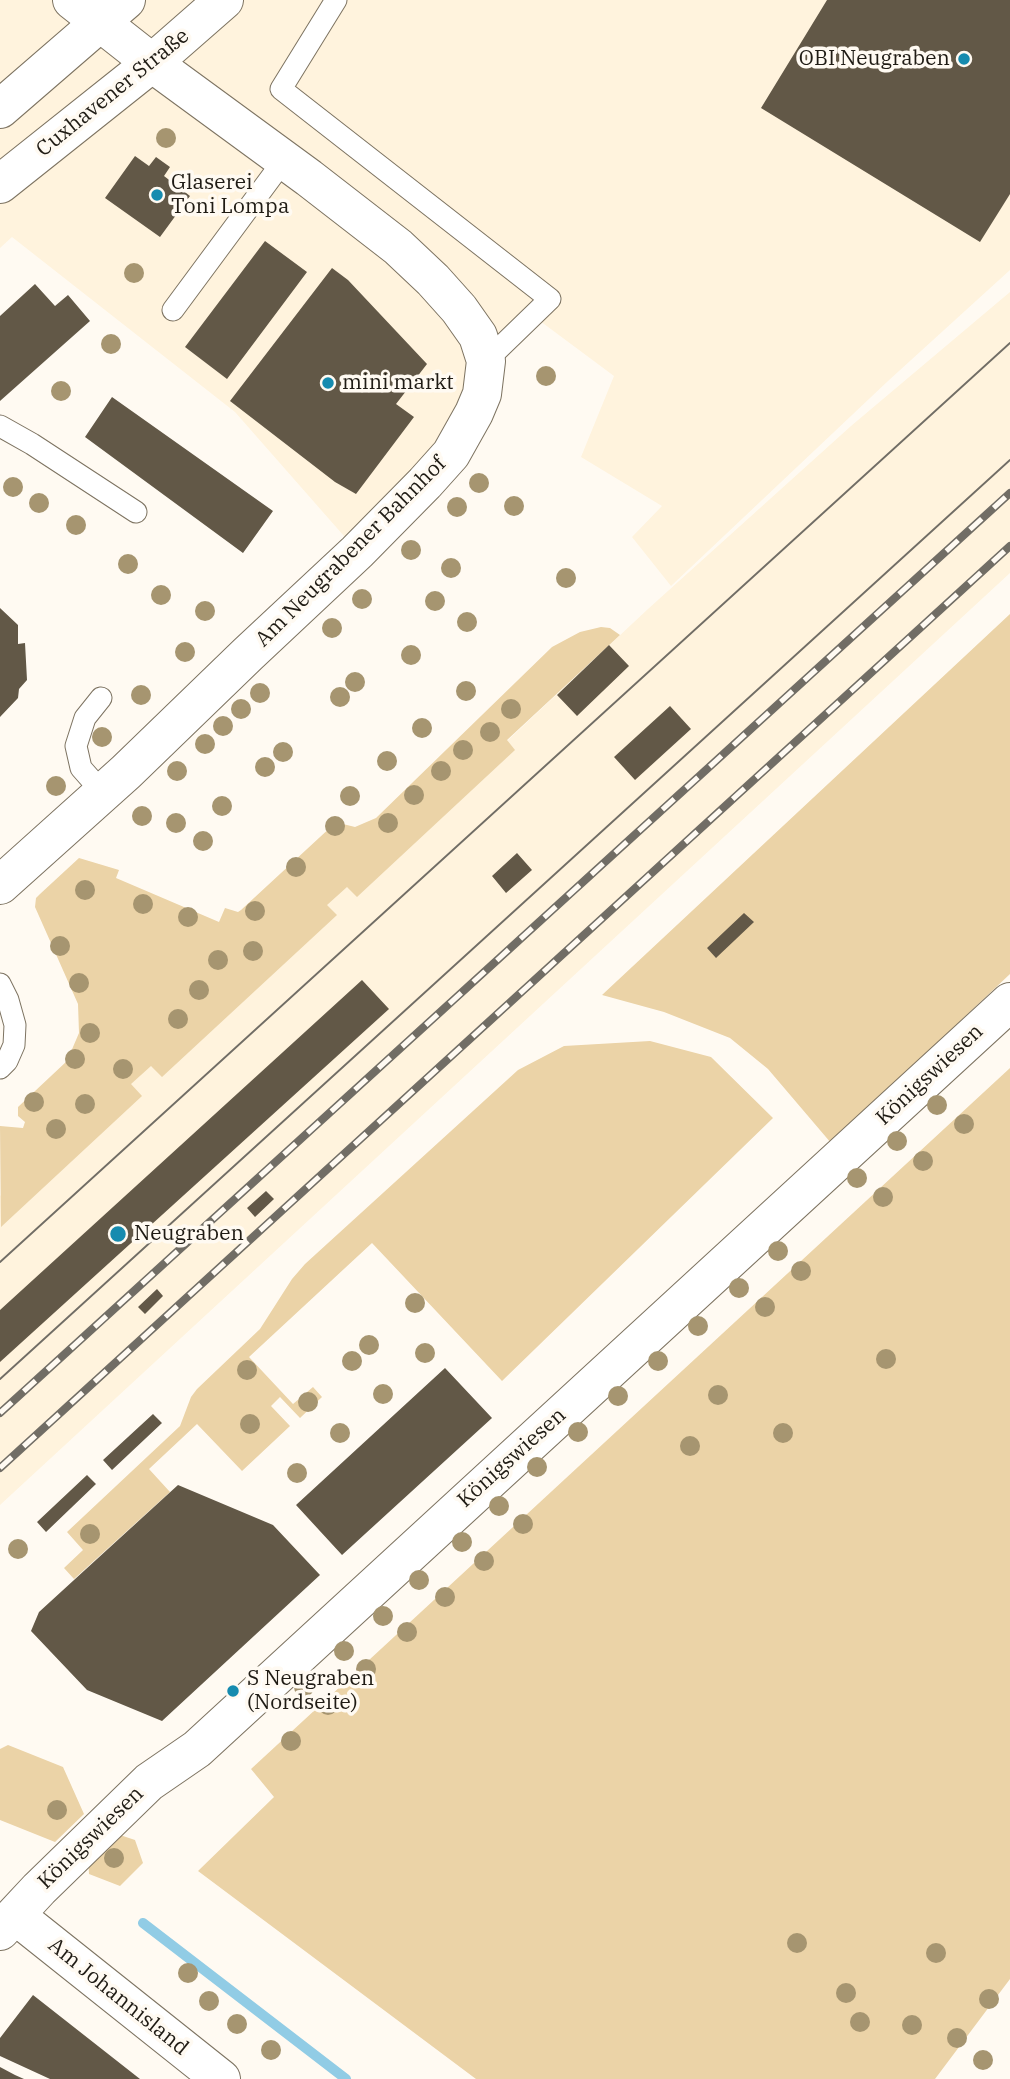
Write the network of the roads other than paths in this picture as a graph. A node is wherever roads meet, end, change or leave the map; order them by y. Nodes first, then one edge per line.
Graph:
1 (224, 0) edge
2 (336, 0) edge
3 (99, 8) edge
4 (152, 63) junction
5 (0, 109) edge
6 (284, 160) junction
7 (0, 184) edge
8 (173, 310) dead end
9 (486, 361) junction
10 (0, 426) edge
11 (136, 512) dead end
12 (101, 698) dead end
13 (103, 793) junction
14 (0, 885) edge
15 (0, 984) edge
16 (1010, 1002) edge
17 (0, 1068) edge
18 (7, 1923) edge
19 (220, 2079) edge

1 - 4 street, Cuxhavener Straße
2 - 9 lane
3 - 4 street
3 - 5 street
4 - 6 street
4 - 7 street, Cuxhavener Straße
6 - 8 lane
6 - 9 street
9 - 13 street, Am Neugrabener Bahnhof
10 - 11 lane
12 - 13 lane
13 - 14 street, Am Neugrabener Bahnhof
15 - 17 lane
16 - 18 street, Königswiesen
18 - 19 street, Am Johannisland

